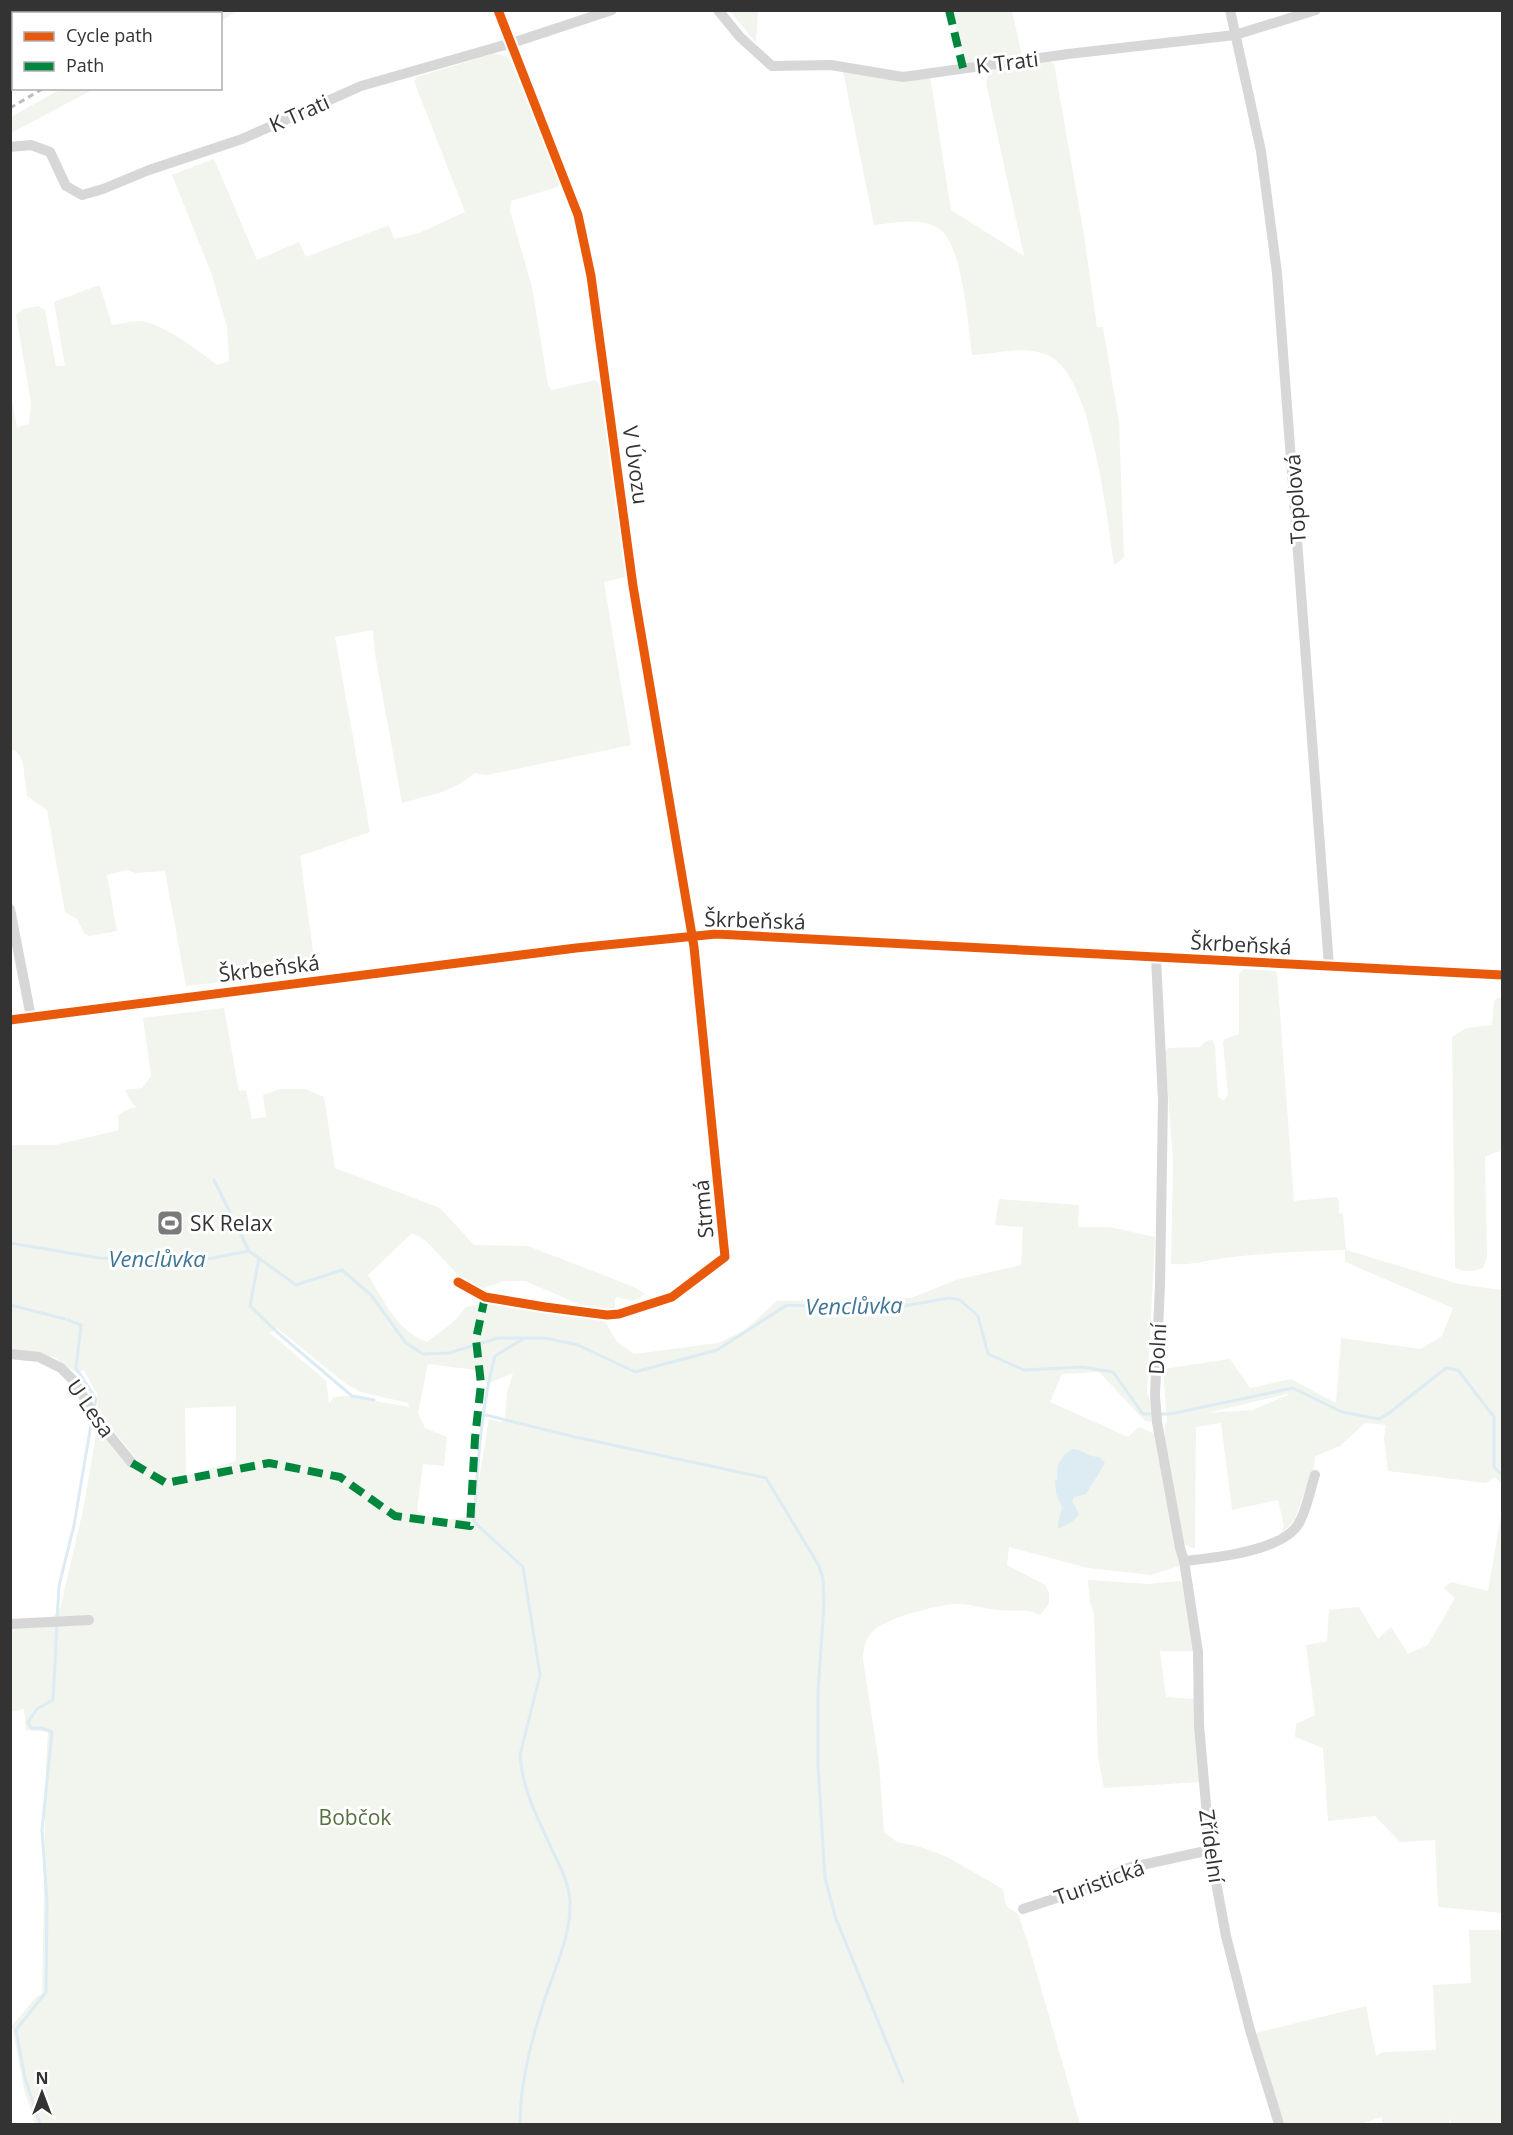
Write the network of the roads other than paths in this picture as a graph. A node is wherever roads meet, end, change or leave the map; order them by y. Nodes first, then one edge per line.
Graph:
1 (498, 10) edge
2 (612, 10) edge
3 (718, 10) edge
4 (1230, 10) edge
5 (1316, 10) edge
6 (1235, 35) junction
7 (512, 43) junction
8 (10, 147) edge
9 (10, 909) edge
10 (692, 936) junction
11 (1156, 958) junction
12 (1329, 966) junction
13 (1503, 975) edge
14 (32, 1017) junction
15 (10, 1020) edge
16 (458, 1282) dead end
17 (10, 1354) edge
18 (132, 1463) dead end
19 (1315, 1475) dead end
20 (1184, 1561) junction
21 (90, 1620) dead end
22 (10, 1624) edge
23 (1210, 1850) junction
24 (1023, 1909) dead end
25 (1279, 2124) edge

1 - 7 street, V Úvozu
2 - 7 street, K Trati
3 - 6 street, K Trati
4 - 6 street, Topolová
5 - 6 street, K Trati
6 - 12 street, Topolová
7 - 8 street, K Trati
7 - 10 street, V Úvozu
9 - 14 street
10 - 11 street, Škrbeňská
10 - 14 street, Škrbeňská
10 - 16 street, Strmá
11 - 12 street, Škrbeňská
11 - 20 street, Dolní
12 - 13 street, Škrbeňská
14 - 15 street, Škrbeňská
17 - 18 street, U Lesa
19 - 20 street
20 - 23 street, Zřídelní
21 - 22 street
23 - 24 street, Turistická
23 - 25 street, Zřídelní

